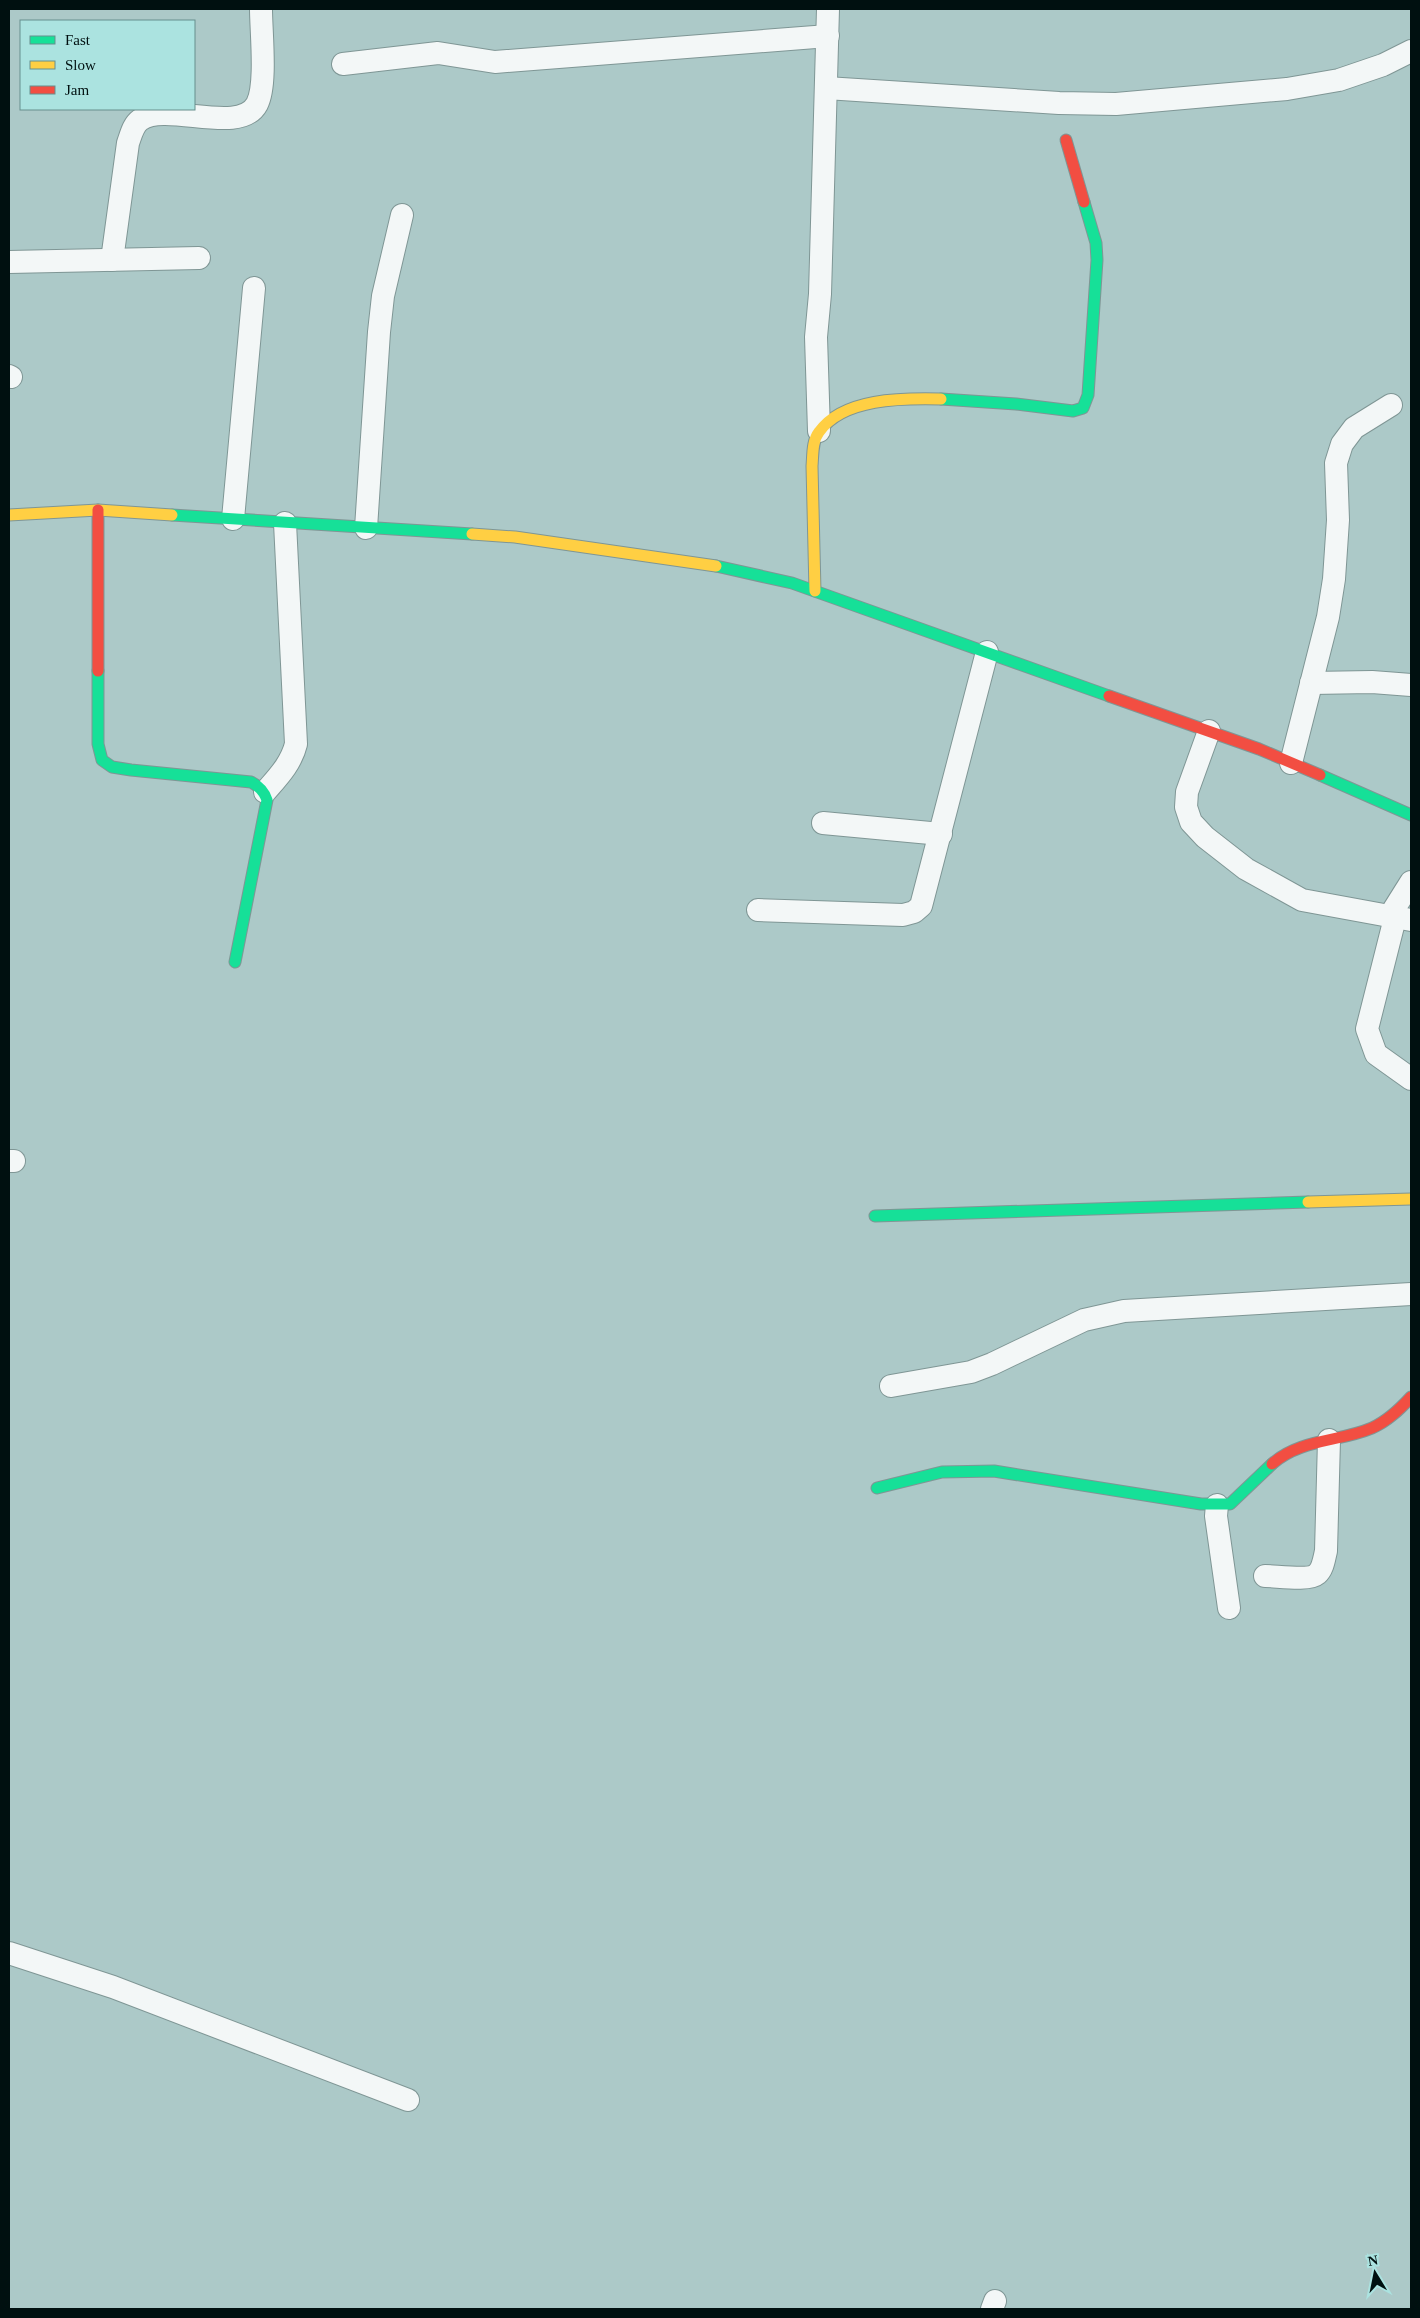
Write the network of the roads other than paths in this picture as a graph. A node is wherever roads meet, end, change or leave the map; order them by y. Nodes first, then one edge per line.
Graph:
1 (261, 9) edge
2 (828, 9) edge
3 (828, 36) junction
4 (1411, 51) edge
5 (343, 64) dead end
6 (826, 88) junction
7 (1066, 140) dead end
8 (402, 215) dead end
9 (199, 258) dead end
10 (112, 260) junction
11 (9, 262) edge
12 (254, 288) dead end
13 (1391, 405) dead end
14 (819, 431) junction
15 (98, 510) junction
16 (9, 515) edge
17 (233, 519) junction
18 (285, 523) junction
19 (366, 528) junction
20 (815, 591) junction
21 (987, 652) junction
22 (1311, 683) junction
23 (1411, 685) edge
24 (1208, 731) junction
25 (1291, 763) junction
26 (265, 792) junction
27 (1411, 815) edge
28 (823, 823) dead end
29 (941, 834) junction
30 (1411, 882) edge
31 (758, 910) dead end
32 (1398, 919) edge
33 (236, 962) dead end
34 (1411, 1079) edge
35 (1411, 1200) edge
36 (875, 1216) dead end
37 (1411, 1294) edge
38 (891, 1386) dead end
39 (1411, 1397) edge
40 (1329, 1440) junction
41 (877, 1488) dead end
42 (1217, 1505) junction
43 (1265, 1576) dead end
44 (1228, 1608) dead end
45 (9, 1953) edge
46 (408, 2100) dead end

1 - 10 street
2 - 3 street
3 - 5 street
3 - 6 street
4 - 6 street
6 - 14 street
7 - 14 street
8 - 19 street
9 - 10 street
10 - 11 street
12 - 17 street
13 - 22 street
14 - 20 street
15 - 16 street
15 - 17 street
15 - 26 street
17 - 18 street
18 - 19 street
18 - 26 street
19 - 20 street
20 - 21 street
21 - 24 street
21 - 29 street
22 - 23 street
22 - 25 street
24 - 25 street
24 - 32 street
25 - 27 street
26 - 33 street
28 - 29 street
29 - 31 street
30 - 32 street
32 - 34 street
35 - 36 street
37 - 38 street
39 - 40 street
40 - 42 street
40 - 43 street
41 - 42 street
42 - 44 street
45 - 46 street

